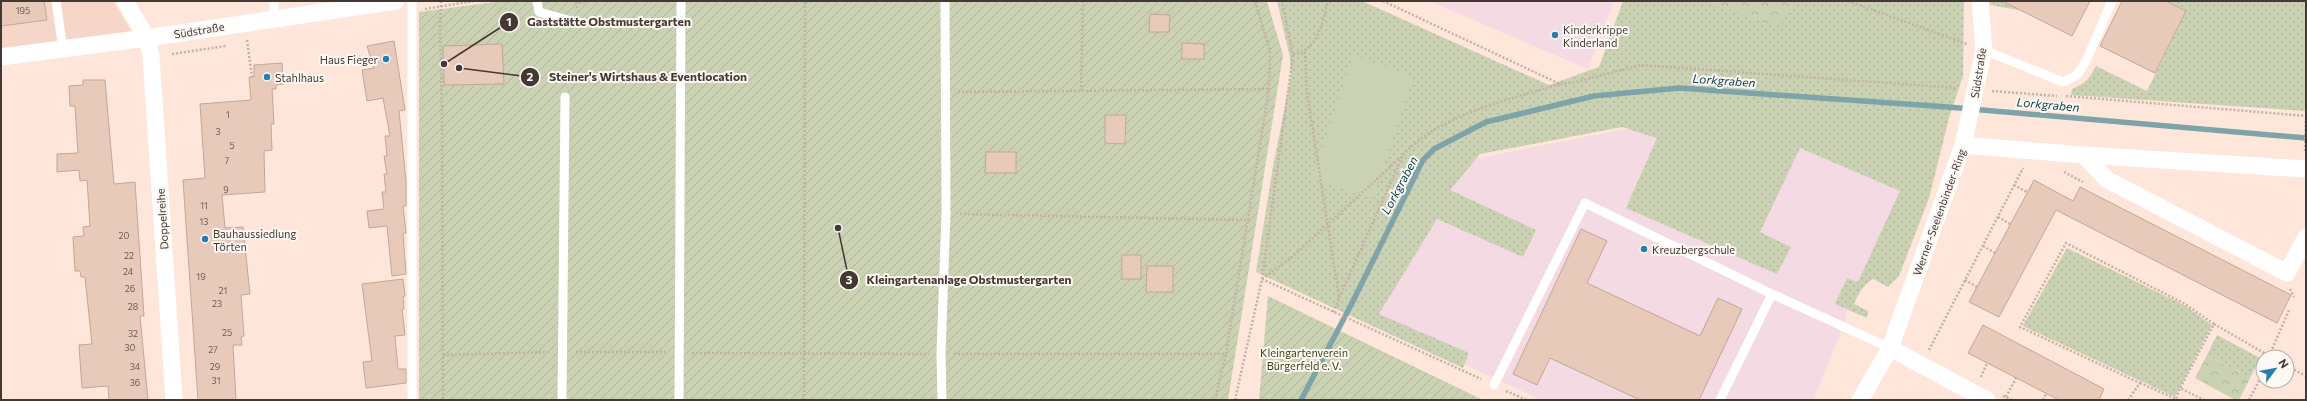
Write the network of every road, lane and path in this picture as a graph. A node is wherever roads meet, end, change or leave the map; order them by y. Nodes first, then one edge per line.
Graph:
1 (56, 1) edge
2 (125, 1) edge
3 (396, 1) edge
4 (412, 1) edge
5 (441, 1) edge
6 (537, 1) edge
7 (681, 1) edge
8 (805, 1) edge
9 (945, 1) edge
10 (1082, 1) edge
11 (1255, 1) edge
12 (1282, 1) edge
13 (1328, 1) edge
14 (1383, 1) edge
15 (1848, 1) edge
16 (1980, 1) edge
17 (2112, 1) edge
18 (367, 3) edge
19 (274, 9) edge
20 (245, 22) junction
21 (579, 23) dead end
22 (147, 38) junction
23 (247, 42) junction
24 (240, 44) dead end
25 (233, 45) dead end
26 (63, 49) junction
27 (1984, 50) junction
28 (1304, 52) junction
29 (1293, 55) junction
30 (151, 56) junction
31 (1, 57) edge
32 (252, 77) dead end
33 (1560, 84) junction
34 (1270, 89) junction
35 (1977, 89) junction
36 (1082, 91) junction
37 (946, 93) junction
38 (564, 97) dead end
39 (2306, 116) edge
40 (2305, 125) edge
41 (1963, 145) junction
42 (2305, 150) edge
43 (1404, 154) junction
44 (2084, 155) junction
45 (2030, 166) dead end
46 (2306, 169) edge
47 (2062, 171) dead end
48 (2086, 183) dead end
49 (2014, 185) junction
50 (2027, 192) dead end
51 (946, 213) junction
52 (1998, 217) junction
53 (1248, 220) junction
54 (1328, 223) junction
55 (2010, 224) dead end
56 (2306, 237) edge
57 (1983, 246) junction
58 (1995, 253) dead end
59 (1262, 279) junction
60 (1965, 280) junction
61 (2292, 283) dead end
62 (2283, 285) dead end
63 (1977, 287) dead end
64 (2289, 289) junction
65 (1772, 294) junction
66 (2294, 297) dead end
67 (1339, 298) junction
68 (2290, 310) dead end
69 (1333, 312) junction
70 (2214, 324) junction
71 (1890, 348) junction
72 (2258, 349) edge
73 (2273, 349) edge
74 (562, 352) junction
75 (679, 352) junction
76 (804, 353) junction
77 (941, 354) junction
78 (1226, 354) junction
79 (443, 355) junction
80 (1926, 356) dead end
81 (1987, 363) dead end
82 (2295, 370) edge
83 (2306, 376) edge
84 (2016, 378) dead end
85 (1978, 383) dead end
86 (2140, 383) junction
87 (1494, 385) junction
88 (2180, 388) junction
89 (2255, 388) edge
90 (2046, 394) dead end
91 (1993, 397) edge
92 (2006, 397) junction
93 (174, 400) edge
94 (412, 400) edge
95 (443, 400) edge
96 (562, 400) edge
97 (679, 400) edge
98 (804, 400) edge
99 (942, 400) edge
100 (1215, 400) edge
101 (1234, 400) edge
102 (1527, 400) edge
103 (1720, 400) edge
104 (1860, 400) edge
105 (2012, 400) edge
106 (2043, 400) edge
107 (2128, 400) edge
108 (2204, 400) edge
109 (2249, 400) edge

1 - 26 lane
2 - 22 street, Doppelreihe
3 - 18 street, Südstraße
4 - 94 lane
5 - 79 path
6 - 21 lane
7 - 75 lane
8 - 76 path
9 - 37 lane
10 - 36 path
11 - 34 path
12 - 29 path
13 - 28 path
14 - 33 path
15 - 27 path
16 - 27 street, Südstraße
17 - 27 lane
18 - 19 street, Südstraße
19 - 20 street, Südstraße
20 - 22 street, Südstraße
20 - 23 path
22 - 26 street, Südstraße
22 - 30 street, Doppelreihe
23 - 24 path
23 - 32 path
25 - 30 path
26 - 31 street, Südstraße
27 - 35 street, Südstraße
28 - 29 path
28 - 54 path
29 - 59 path
30 - 93 street, Doppelreihe
33 - 35 path
33 - 43 path
34 - 36 path
34 - 53 path
35 - 39 path
35 - 41 street, Südstraße
36 - 37 path
37 - 51 lane
38 - 74 lane
39 - 40 path
40 - 42 path
41 - 44 street, Werner-Seelenbinder-Ring
41 - 71 street, Werner-Seelenbinder-Ring
43 - 54 path
43 - 67 path
44 - 46 street, Werner-Seelenbinder-Ring
44 - 56 street
45 - 49 path
47 - 48 path
49 - 50 path
49 - 52 path
51 - 53 path
51 - 77 lane
52 - 55 path
52 - 57 path
53 - 78 path
54 - 59 path
54 - 67 path
57 - 58 path
57 - 60 path
59 - 69 path
59 - 101 path
60 - 63 path
60 - 80 path
61 - 64 path
62 - 64 path
64 - 66 path
65 - 71 lane
65 - 87 lane
65 - 103 lane
67 - 69 path
68 - 73 path
69 - 87 path
70 - 72 path
70 - 86 path
70 - 88 path
71 - 91 street
71 - 104 street, Werner-Seelenbinder-Ring
74 - 75 path
74 - 79 path
74 - 96 lane
75 - 76 path
75 - 97 lane
76 - 77 path
76 - 98 path
77 - 78 path
77 - 99 lane
78 - 100 path
79 - 95 path
81 - 85 path
82 - 83 path
84 - 92 path
86 - 88 path
86 - 107 path
87 - 102 path
88 - 108 path
89 - 109 path
90 - 106 path
91 - 92 path
92 - 105 path

